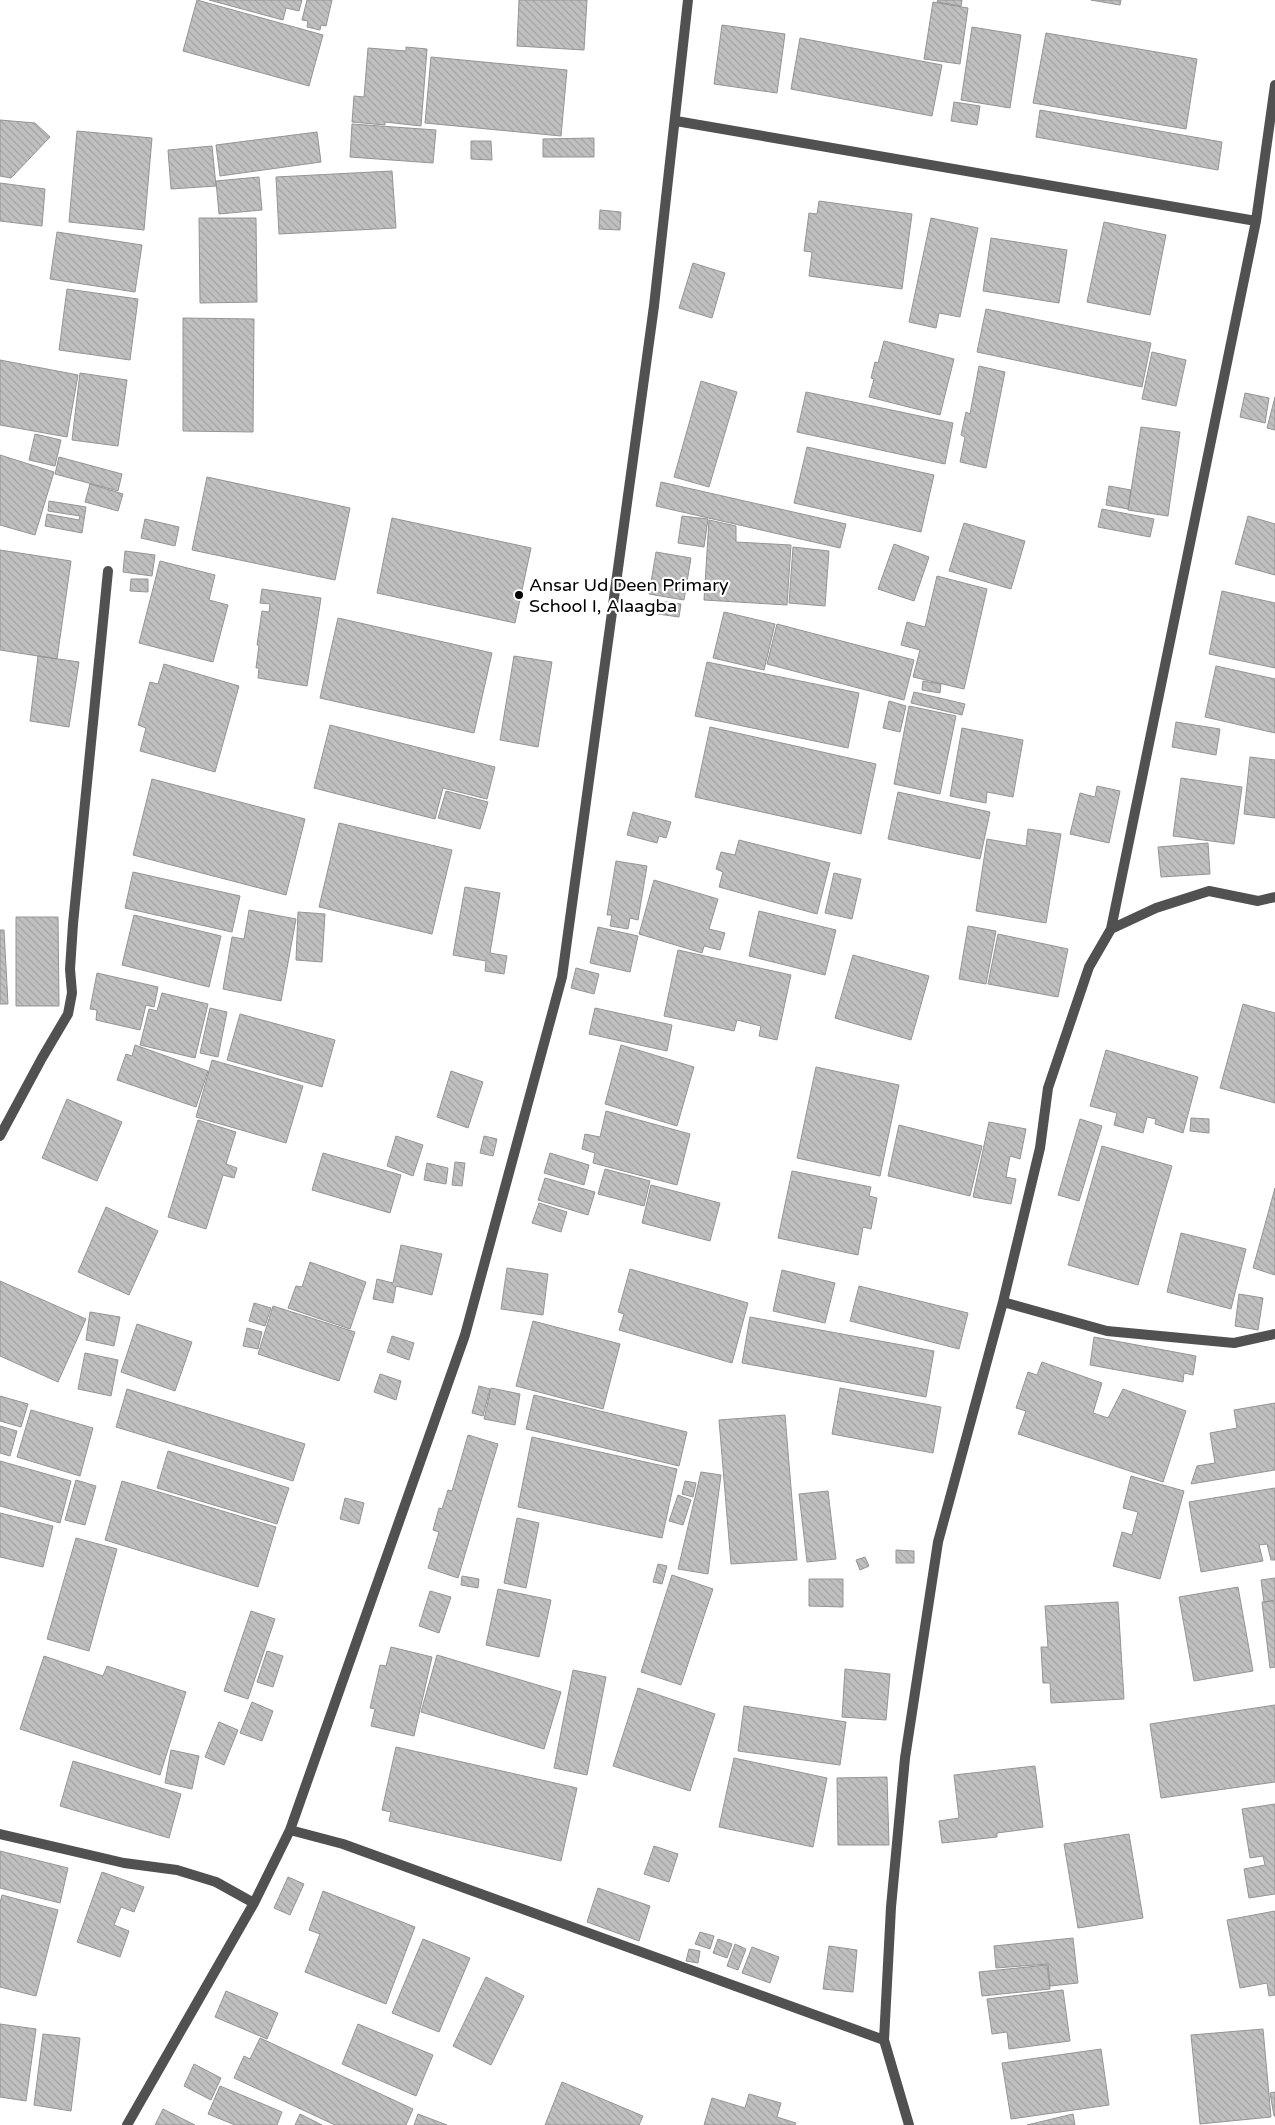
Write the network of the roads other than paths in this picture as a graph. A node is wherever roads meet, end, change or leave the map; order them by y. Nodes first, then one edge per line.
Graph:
1 (688, 0) edge
2 (1275, 85) edge
3 (676, 121) junction
4 (1256, 221) junction
5 (108, 572) dead end
6 (1275, 897) edge
7 (1111, 929) junction
8 (0, 1136) edge
9 (1003, 1302) junction
10 (1275, 1334) edge
11 (290, 1830) junction
12 (0, 1834) edge
13 (254, 1903) junction
14 (884, 2040) junction
15 (127, 2125) edge
16 (908, 2125) edge

1 - 3 street
2 - 4 street
3 - 4 street
3 - 11 street
4 - 7 street
5 - 8 street
6 - 7 street
7 - 9 street
9 - 10 street
9 - 14 street
11 - 13 street
11 - 14 street
12 - 13 street
13 - 15 street
14 - 16 street

